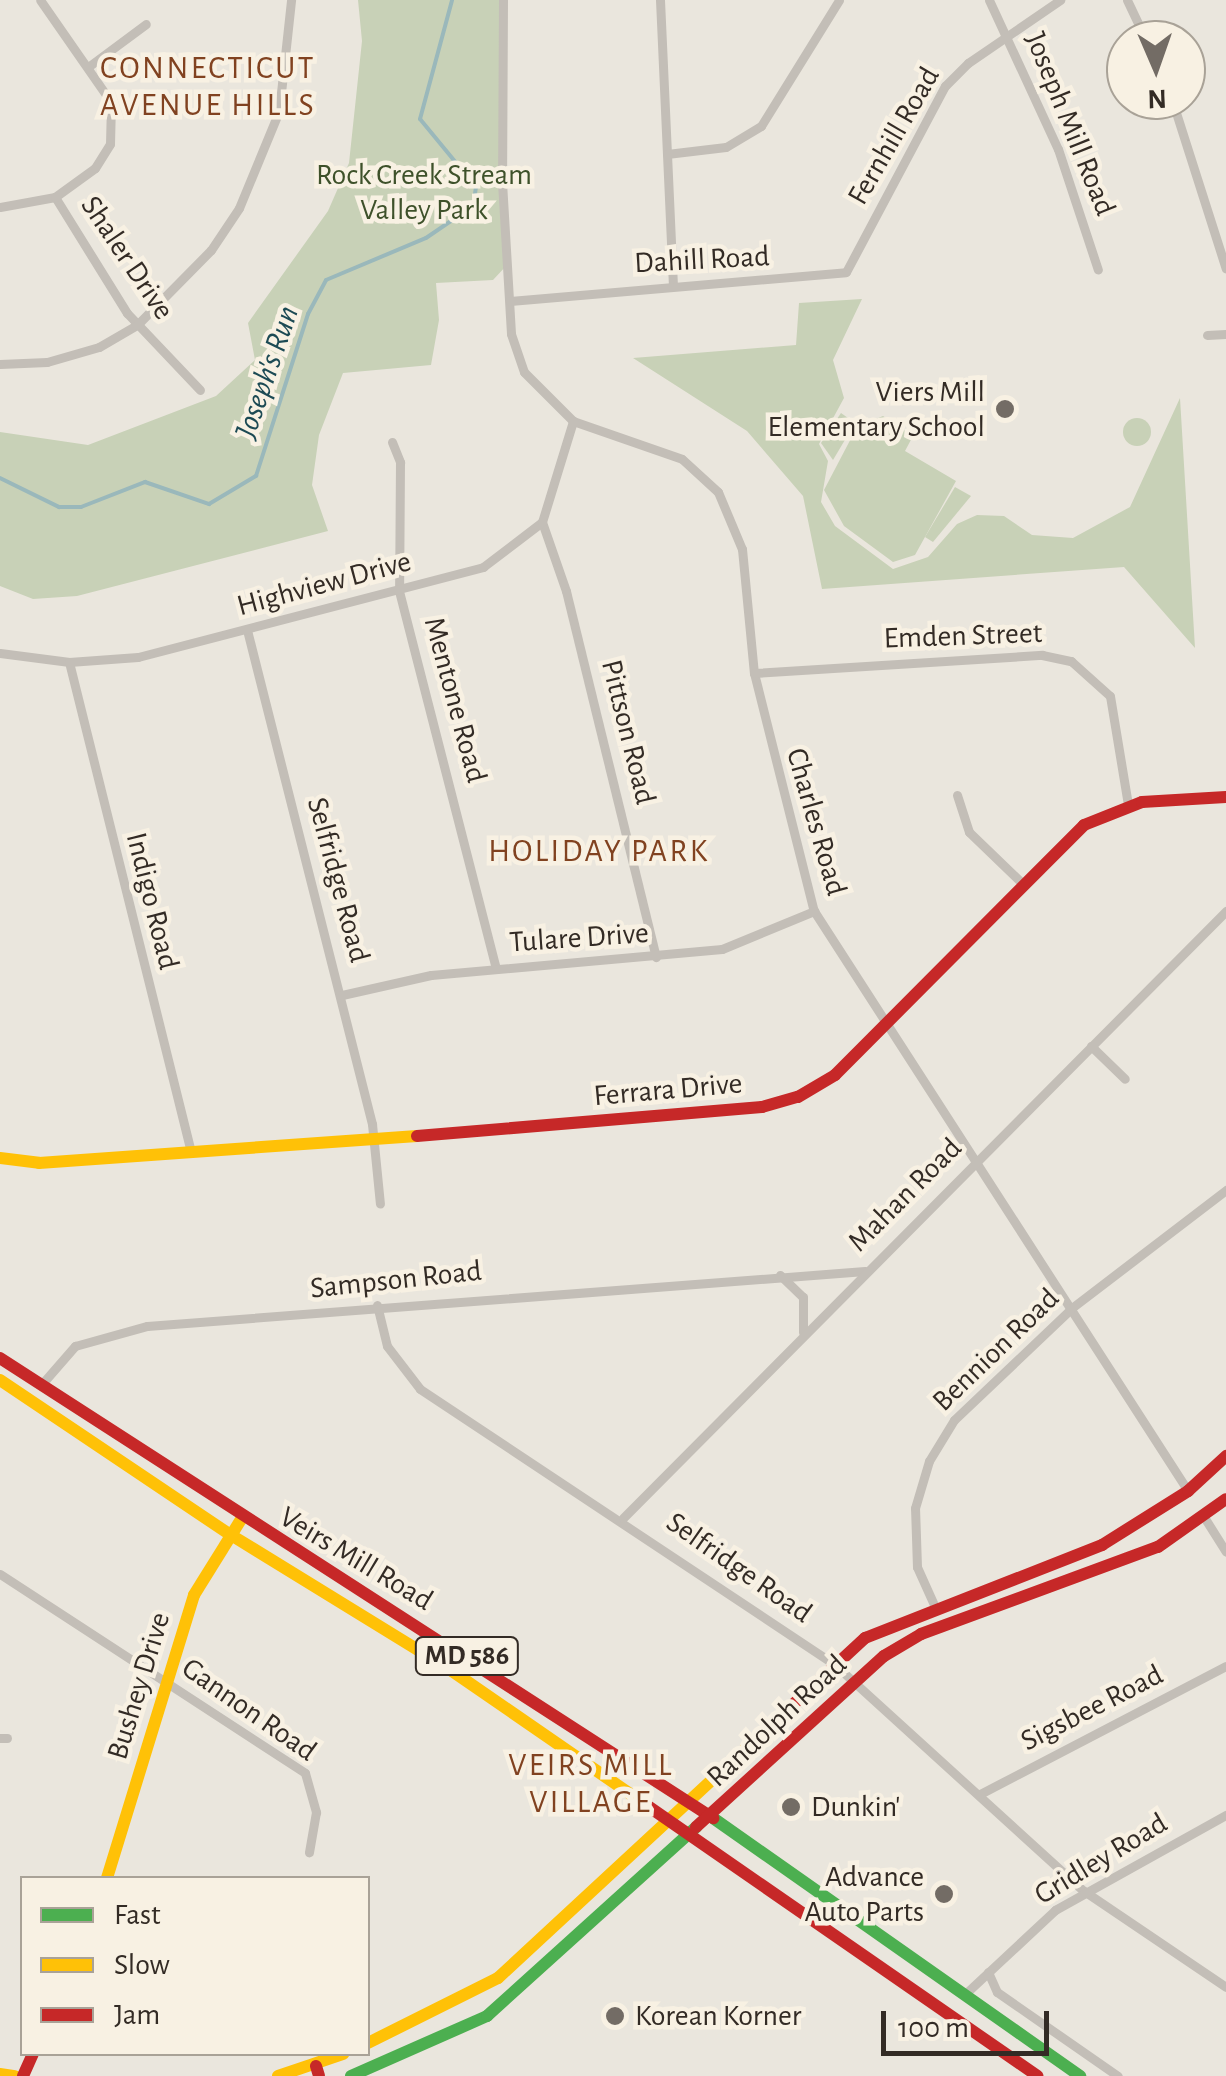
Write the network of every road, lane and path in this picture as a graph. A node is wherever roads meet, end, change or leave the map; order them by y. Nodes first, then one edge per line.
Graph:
1 (40, 0) edge
2 (291, 0) edge
3 (503, 0) edge
4 (660, 0) edge
5 (840, 0) edge
6 (989, 0) edge
7 (1060, 0) edge
8 (146, 24) dead end
9 (1009, 36) junction
10 (88, 67) junction
11 (1178, 120) edge
12 (666, 154) junction
13 (55, 197) junction
14 (0, 207) edge
15 (870, 228) joint
16 (1226, 268) edge
17 (1098, 270) dead end
18 (673, 285) junction
19 (510, 301) junction
20 (137, 324) junction
21 (1226, 334) edge
22 (1207, 335) dead end
23 (0, 364) edge
24 (200, 390) dead end
25 (572, 421) junction
26 (392, 442) dead end
27 (542, 522) junction
28 (398, 591) junction
29 (247, 630) junction
30 (0, 653) edge
31 (69, 662) junction
32 (754, 674) junction
33 (956, 795) dead end
34 (1226, 797) edge
35 (1128, 805) junction
36 (1024, 884) junction
37 (814, 911) junction
38 (1226, 911) edge
39 (656, 957) junction
40 (496, 969) junction
41 (342, 995) junction
42 (887, 1023) junction
43 (1091, 1046) junction
44 (1125, 1079) dead end
45 (376, 1140) junction
46 (191, 1152) junction
47 (0, 1158) edge
48 (976, 1160) junction
49 (1226, 1190) edge
50 (380, 1204) dead end
51 (865, 1271) junction
52 (779, 1275) junction
53 (377, 1304) junction
54 (1073, 1307) junction
55 (803, 1332) junction
56 (0, 1358) edge
57 (0, 1380) edge
58 (40, 1387) junction
59 (1226, 1456) edge
60 (1188, 1491) junction
61 (1226, 1498) edge
62 (1204, 1516) junction
63 (242, 1518) junction
64 (623, 1518) junction
65 (231, 1535) junction
66 (1226, 1552) edge
67 (0, 1574) edge
68 (936, 1607) junction
69 (833, 1663) junction
70 (1226, 1666) edge
71 (164, 1680) junction
72 (855, 1682) junction
73 (980, 1794) junction
74 (687, 1801) junction
75 (1226, 1815) edge
76 (710, 1819) junction
77 (666, 1820) junction
78 (690, 1836) junction
79 (309, 1852) dead end
80 (107, 1876) edge
81 (1084, 1891) junction
82 (988, 1972) junction
83 (1226, 1987) edge
84 (964, 1995) junction
85 (370, 2042) edge
86 (341, 2056) edge
87 (317, 2071) edge
88 (0, 2074) edge
89 (19, 2076) edge
90 (278, 2076) edge
91 (351, 2076) edge
92 (1036, 2076) edge
93 (1080, 2076) edge
94 (1118, 2076) edge

1 - 10 street
2 - 20 street
3 - 19 street, Charles Road
4 - 12 street
5 - 12 street
6 - 9 street, Joseph Mill Road
7 - 9 street, Fernhill Road
8 - 10 street
9 - 15 street, Fernhill Road
9 - 17 street, Joseph Mill Road
10 - 13 street
11 - 16 street
12 - 18 street
13 - 14 street
13 - 20 street, Shaler Drive
15 - 18 street, Dahill Road
18 - 19 street, Dahill Road
19 - 25 street, Charles Road
20 - 23 street
20 - 24 street, Shaler Drive
21 - 22 street
25 - 27 street
25 - 32 street, Charles Road
26 - 28 street, Mentone Road
27 - 28 street, Highview Drive
27 - 39 street, Pittson Road
28 - 29 street, Highview Drive
28 - 40 street, Mentone Road
29 - 31 street, Highview Drive
29 - 41 street, Selfridge Road
30 - 31 street, Highview Drive
31 - 46 street, Indigo Road
32 - 35 street, Emden Street
32 - 37 street, Charles Road
33 - 36 street
34 - 35 main road, Ferrara Drive
35 - 36 main road, Ferrara Drive
36 - 42 main road, Ferrara Drive
37 - 39 street, Tulare Drive
37 - 42 street, Charles Road
38 - 43 street, Mahan Road
39 - 40 street, Tulare Drive
40 - 41 street, Tulare Drive
41 - 45 street, Selfridge Road
42 - 45 main road, Ferrara Drive
42 - 48 street, Charles Road
43 - 44 street
43 - 48 street, Mahan Road
45 - 46 main road, Ferrara Drive
45 - 50 street, Selfridge Road
46 - 47 main road, Ferrara Drive
48 - 51 street, Mahan Road
48 - 54 street, Charles Road
49 - 54 street, Bennion Road
51 - 52 street, Sampson Road
51 - 55 street, Mahan Road
52 - 53 street, Sampson Road
52 - 55 street
53 - 58 street, Sampson Road
53 - 64 street, Selfridge Road
54 - 60 street, Charles Road
54 - 68 street, Bennion Road
55 - 64 street, Mahan Road
56 - 58 main road, Veirs Mill Road / MD 586
57 - 65 main road, Veirs Mill Road / MD 586
58 - 63 main road, Veirs Mill Road / MD 586
59 - 60 main road, Randolph Road
60 - 68 main road, Randolph Road
61 - 62 main road, Randolph Road
62 - 66 street
62 - 72 main road, Randolph Road
63 - 65 main road, Bushey Drive
63 - 74 main road, Veirs Mill Road / MD 586
64 - 69 street, Selfridge Road
65 - 71 main road, Bushey Drive
65 - 77 main road, Veirs Mill Road / MD 586
67 - 71 street, Gannon Road
68 - 69 main road, Randolph Road
69 - 72 street, Selfridge Road
69 - 74 main road, Randolph Road
70 - 73 street, Sigsbee Road
71 - 79 street, Gannon Road
71 - 80 main road, Bushey Drive
72 - 73 street, Selfridge Road
72 - 76 main road, Randolph Road
73 - 81 street, Selfridge Road
74 - 76 main road, Veirs Mill Road / MD 586
74 - 77 main road, Randolph Road
75 - 81 street, Gridley Road
76 - 78 main road, Randolph Road
76 - 84 main road, Veirs Mill Road / MD 586
77 - 78 main road, Veirs Mill Road / MD 586
77 - 85 main road, Randolph Road
78 - 91 main road, Randolph Road
78 - 92 main road, Veirs Mill Road / MD 586
81 - 82 street, Gridley Road
81 - 83 street, Selfridge Road
82 - 84 street, Gridley Road
82 - 94 street
84 - 93 main road, Veirs Mill Road / MD 586
86 - 87 main road
87 - 90 main road
88 - 89 main road

